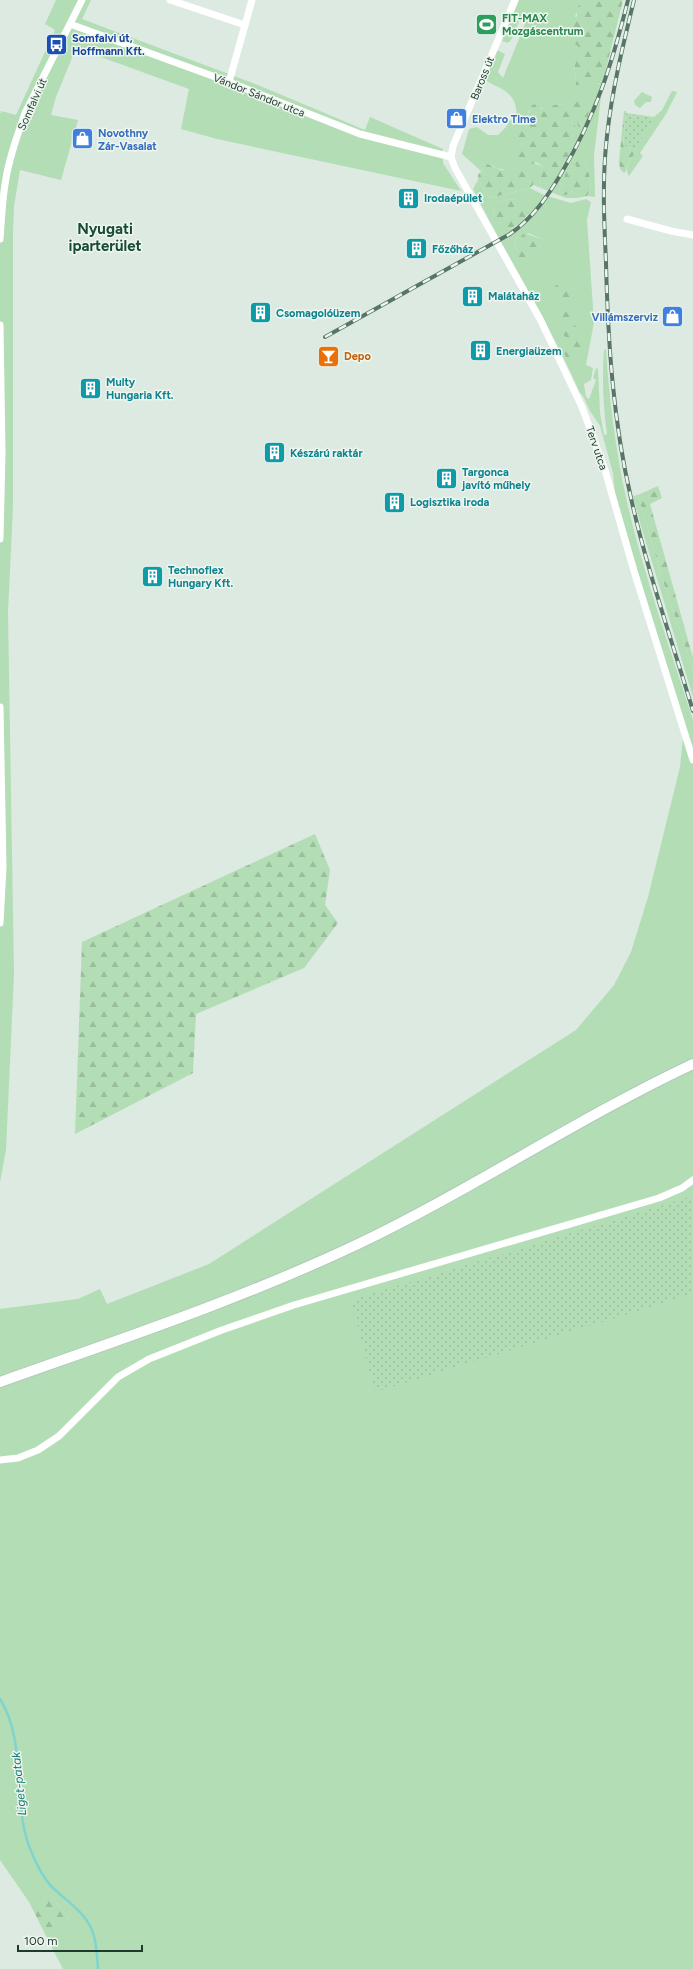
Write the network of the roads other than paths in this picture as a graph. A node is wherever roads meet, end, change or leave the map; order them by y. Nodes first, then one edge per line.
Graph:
1 (82, 0) edge
2 (170, 0) edge
3 (252, 0) edge
4 (515, 0) edge
5 (70, 24) junction
6 (245, 25) junction
7 (229, 82) junction
8 (451, 157) junction
9 (627, 219) dead end
10 (693, 235) edge
11 (0, 239) edge
12 (0, 325) edge
13 (0, 539) edge
14 (0, 707) edge
15 (693, 760) edge
16 (0, 923) edge
17 (693, 1064) edge
18 (693, 1180) edge
19 (0, 1382) edge
20 (0, 1460) edge

1 - 5 street, Somfalvi út
2 - 6 street
3 - 6 street
4 - 8 street, Baross út
5 - 7 street, Vándor Sándor utca
5 - 11 street, Somfalvi út
6 - 7 street
7 - 8 street, Vándor Sándor utca
8 - 15 street, Terv utca
9 - 10 street
12 - 13 street
14 - 16 street
17 - 19 main road
18 - 20 street

